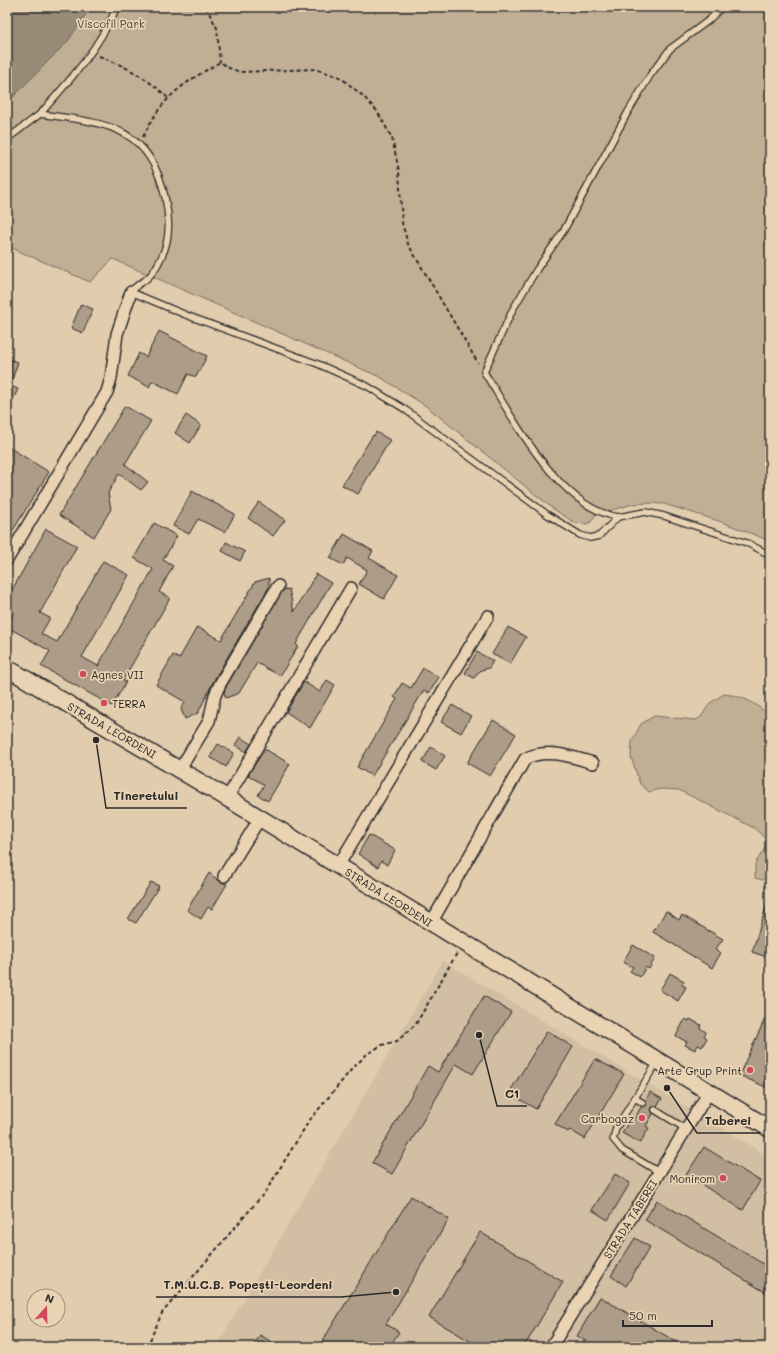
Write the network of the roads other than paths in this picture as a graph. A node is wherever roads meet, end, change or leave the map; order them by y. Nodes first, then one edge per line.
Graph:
1 (116, 7) edge
2 (719, 10) dead end
3 (40, 114) junction
4 (7, 139) edge
5 (131, 292) junction
6 (618, 517) junction
7 (770, 555) edge
8 (7, 560) edge
9 (278, 586) dead end
10 (351, 588) dead end
11 (488, 616) dead end
12 (7, 668) edge
13 (593, 763) dead end
14 (180, 769) junction
15 (227, 798) junction
16 (260, 818) junction
17 (338, 866) junction
18 (224, 876) dead end
19 (431, 923) junction
20 (658, 1061) junction
21 (709, 1092) junction
22 (635, 1098) junction
23 (643, 1103) dead end
24 (655, 1110) dead end
25 (686, 1129) junction
26 (770, 1129) edge
27 (659, 1172) junction
28 (551, 1347) edge

1 - 3 lane
2 - 6 lane
3 - 4 lane
3 - 5 lane
5 - 6 lane
5 - 8 street
6 - 7 lane
9 - 14 street
10 - 15 street
11 - 17 street
12 - 14 main road, STRADA LEORDENI
13 - 19 street
14 - 15 main road, STRADA LEORDENI
15 - 16 main road, STRADA LEORDENI
16 - 17 main road, STRADA LEORDENI
16 - 18 street
17 - 19 main road, STRADA LEORDENI
19 - 20 main road, STRADA LEORDENI
20 - 21 main road, STRADA LEORDENI
20 - 22 lane
21 - 25 street, STRADA TABEREI
21 - 26 main road, STRADA LEORDENI
22 - 23 lane
22 - 27 lane
24 - 25 lane
25 - 27 street, STRADA TABEREI
27 - 28 street, STRADA TABEREI

